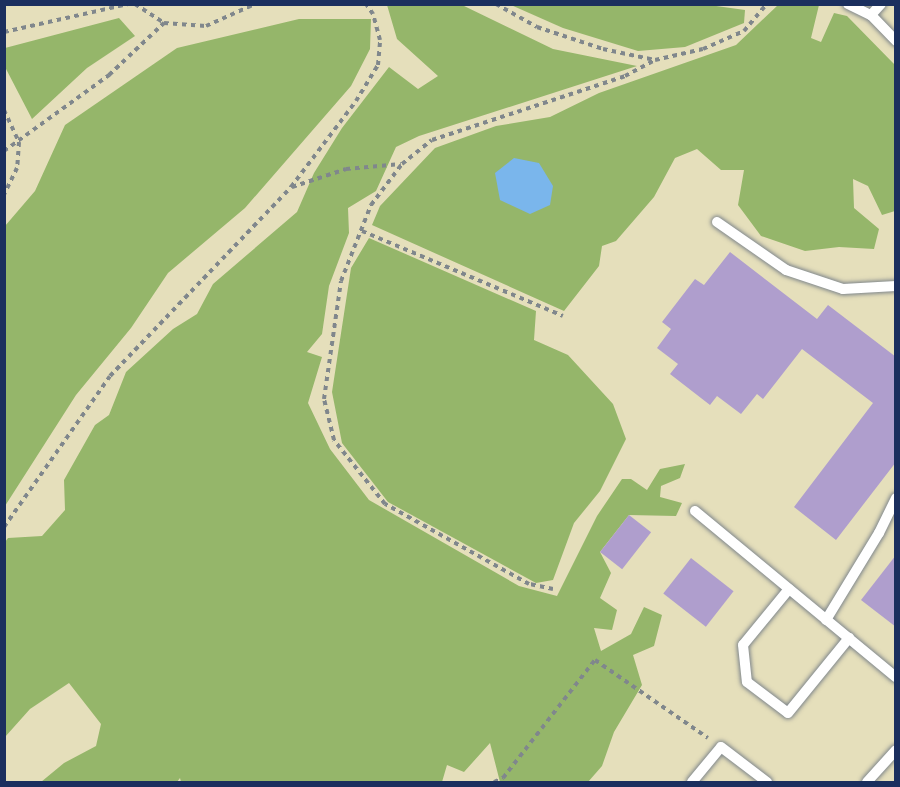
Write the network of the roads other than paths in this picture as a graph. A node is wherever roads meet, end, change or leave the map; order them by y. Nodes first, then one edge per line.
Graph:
1 (848, 4) edge
2 (881, 4) edge
3 (872, 15) junction
4 (896, 42) edge
5 (717, 222) dead end
6 (896, 286) edge
7 (896, 498) edge
8 (695, 512) dead end
9 (789, 589) junction
10 (826, 620) junction
11 (849, 639) junction
12 (896, 677) edge
13 (896, 750) edge
14 (692, 783) edge
15 (768, 783) edge
16 (867, 783) edge

1 - 3 lane
2 - 3 lane
3 - 4 lane
5 - 6 lane
7 - 10 lane
8 - 9 lane
9 - 10 lane
9 - 11 lane
10 - 11 lane
11 - 12 lane
13 - 16 lane
14 - 15 lane

